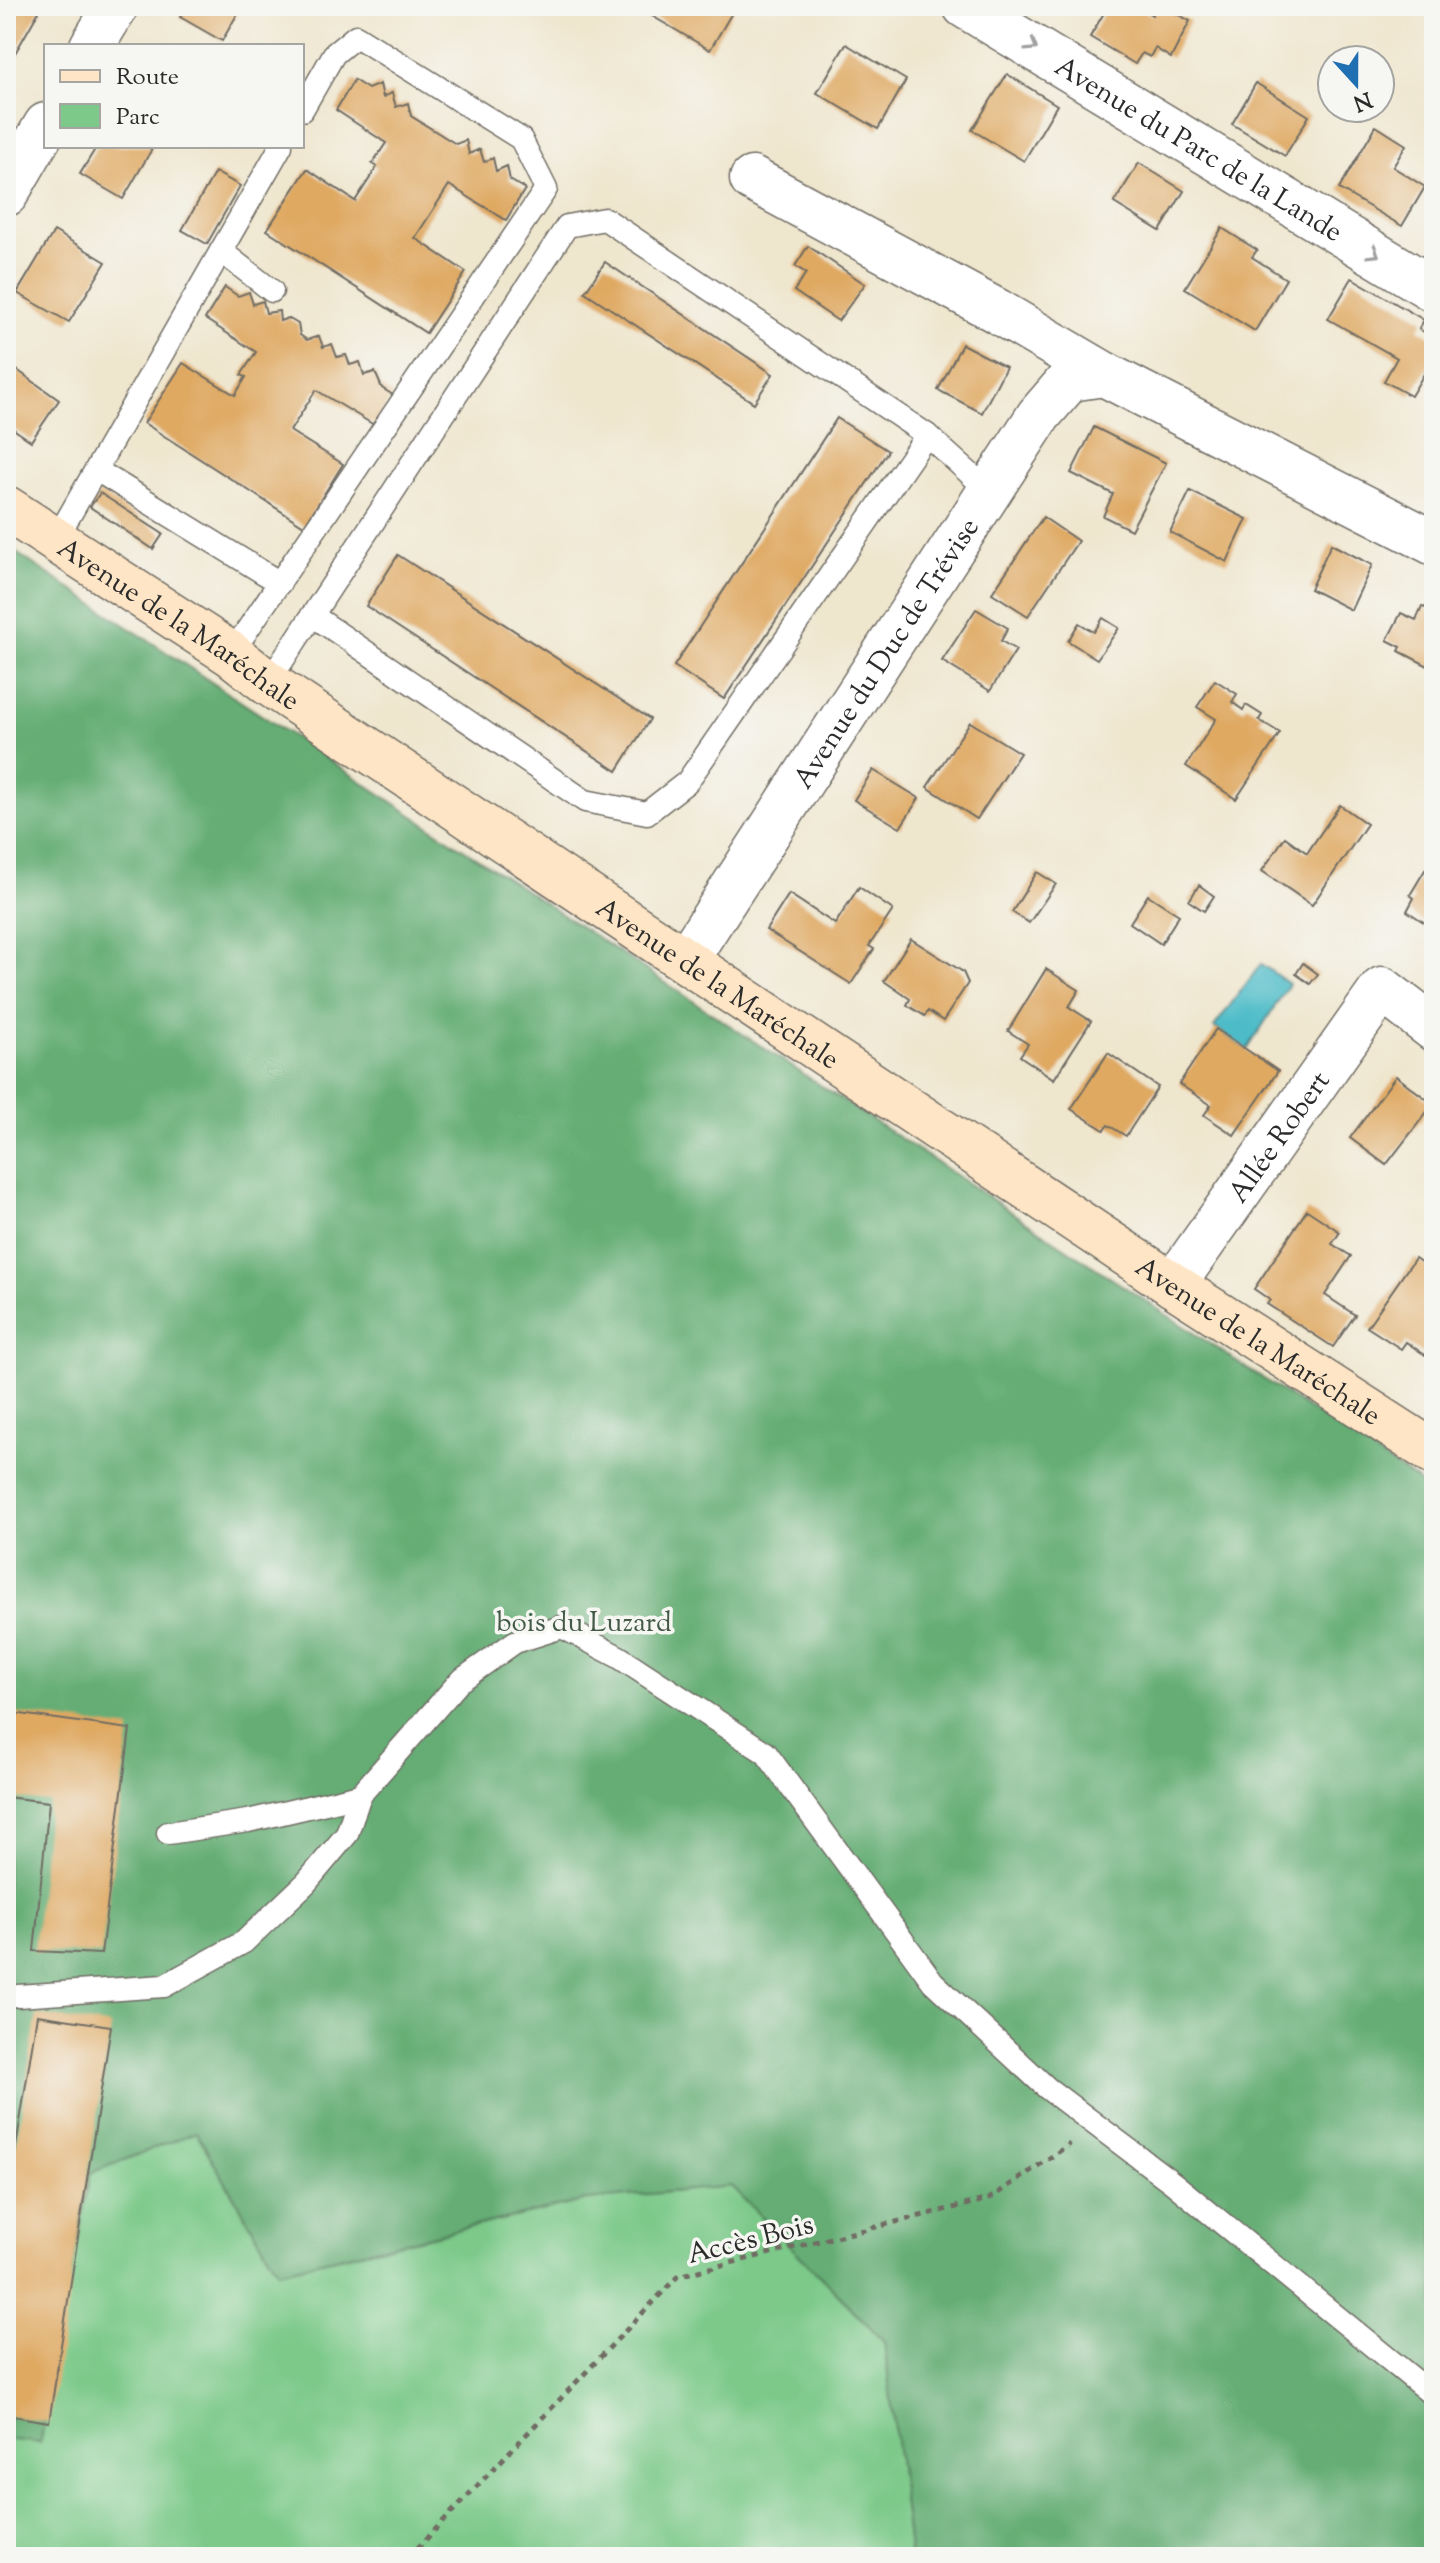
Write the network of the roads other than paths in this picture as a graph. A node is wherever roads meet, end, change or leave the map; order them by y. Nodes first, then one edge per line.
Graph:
1 (116, 6) edge
2 (965, 6) edge
3 (93, 44) edge
4 (304, 106) edge
5 (44, 128) edge
6 (280, 148) edge
7 (752, 179) dead end
8 (6, 194) edge
9 (221, 251) junction
10 (1434, 290) edge
11 (272, 291) dead end
12 (1104, 374) junction
13 (927, 435) junction
14 (98, 471) junction
15 (989, 491) junction
16 (6, 508) edge
17 (55, 541) junction
18 (1434, 543) edge
19 (280, 583) junction
20 (312, 615) junction
21 (231, 654) junction
22 (268, 683) junction
23 (687, 958) junction
24 (1434, 1029) edge
25 (1173, 1285) junction
26 (1434, 1453) edge
27 (360, 1795) junction
28 (168, 1833) dead end
29 (18, 1996) dead end
30 (1434, 2396) edge

1 - 3 street
2 -> 10 street, Avenue du Parc de la Lande
4 - 19 lane
5 - 8 street
6 - 9 lane
7 - 12 street
9 - 11 lane
9 - 14 lane
12 - 15 street, Avenue du Duc de Trévise
12 - 18 street
13 - 15 lane
13 - 20 lane
13 - 20 lane
14 - 17 lane
14 - 19 lane
15 - 23 street, Avenue du Duc de Trévise
16 - 17 street, Avenue de la Maréchale
17 - 21 street, Avenue de la Maréchale
19 - 21 lane
20 - 22 lane
21 - 22 street, Avenue de la Maréchale
22 - 23 street, Avenue de la Maréchale
23 - 25 street, Avenue de la Maréchale
24 - 25 street, Allée Robert
25 - 26 street, Avenue de la Maréchale
27 - 28 lane
27 - 29 lane
27 - 30 lane

